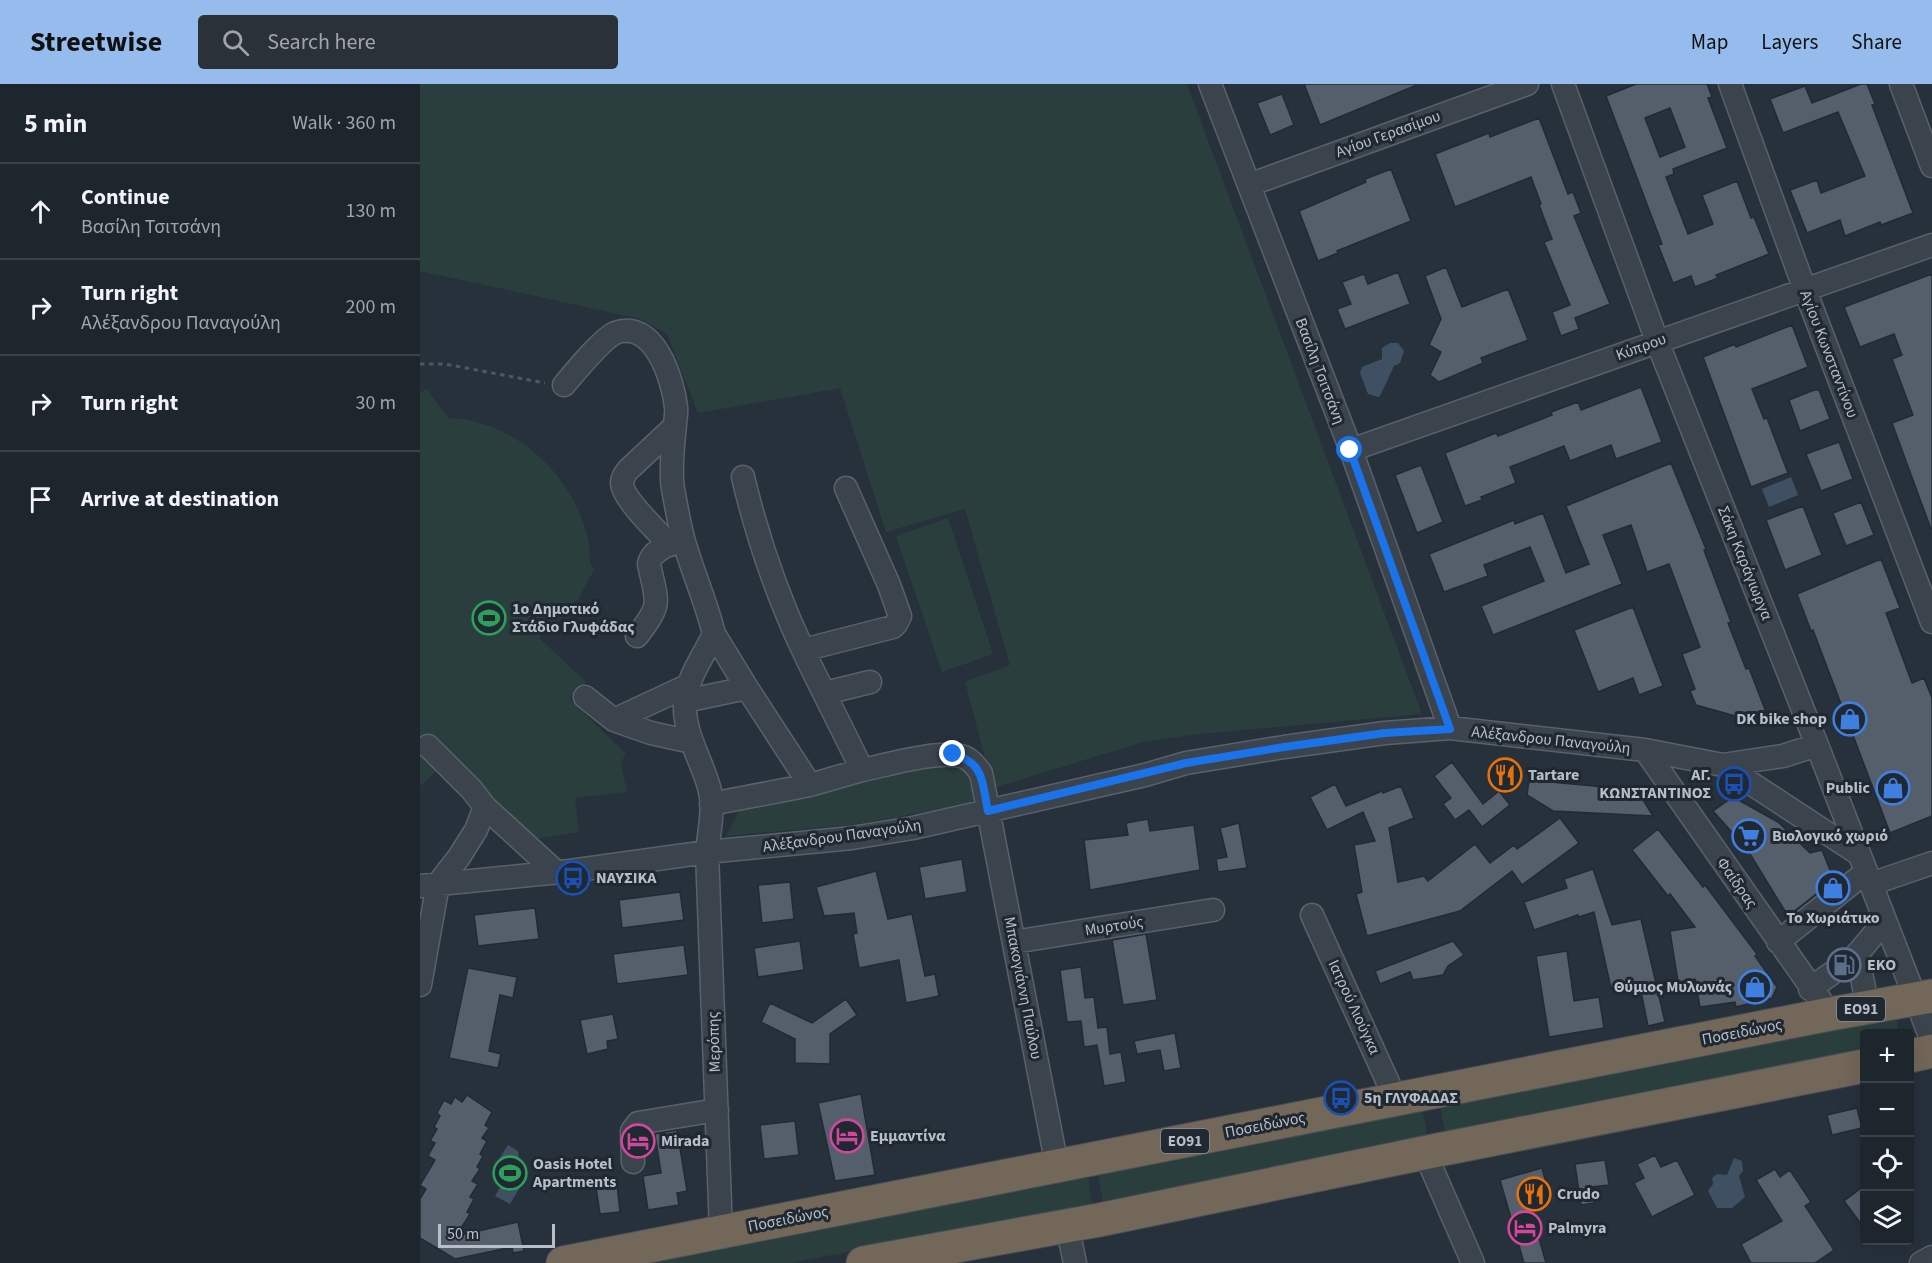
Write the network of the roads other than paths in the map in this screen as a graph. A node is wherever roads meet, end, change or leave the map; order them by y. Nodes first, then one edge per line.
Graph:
1 (1210, 84) edge
2 (1527, 84) edge
3 (1563, 84) edge
4 (1730, 84) edge
5 (1901, 84) edge
6 (1932, 166) edge
7 (1249, 185) junction
8 (1932, 245) edge
9 (1805, 290) junction
10 (1657, 341) junction
11 (564, 385) road end
12 (674, 427) junction
13 (1350, 450) junction
14 (742, 477) dead end
15 (846, 488) dead end
16 (677, 542) junction
17 (1932, 622) edge
18 (714, 634) junction
19 (637, 636) dead end
20 (803, 650) junction
21 (870, 682) dead end
22 (747, 688) junction
23 (687, 693) junction
24 (825, 693) junction
25 (585, 697) dead end
26 (614, 720) junction
27 (1450, 729) junction
28 (692, 742) junction
29 (1817, 745) junction
30 (428, 746) dead end
31 (1646, 750) junction
32 (1723, 765) junction
33 (862, 770) junction
34 (810, 785) junction
35 (711, 804) junction
36 (485, 807) junction
37 (988, 811) junction
38 (706, 852) junction
39 (1932, 863) edge
40 (1866, 870) junction
41 (556, 872) junction
42 (429, 885) edge
43 (1213, 909) dead end
44 (1312, 915) dead end
45 (1885, 921) junction
46 (1014, 942) junction
47 (1778, 942) junction
48 (1848, 961) junction
49 (420, 985) edge
50 (1810, 989) junction
51 (1924, 997) edge
52 (1868, 1007) junction
53 (1830, 1014) junction
54 (1932, 1041) edge
55 (1932, 1051) edge
56 (1914, 1055) edge
57 (1860, 1067) edge
58 (1396, 1100) junction
59 (717, 1110) junction
60 (1425, 1153) junction
61 (633, 1162) dead end
62 (1057, 1166) junction
63 (1067, 1225) junction
64 (721, 1232) junction
65 (1932, 1257) edge
66 (883, 1261) edge
67 (563, 1263) edge
68 (1075, 1263) edge
69 (1473, 1263) edge
70 (1921, 1263) edge

1 - 7 street, Βασίλη Τσιτσάνη
2 - 7 street, Αγίου Γερασίμου
3 - 10 street, Σάκη Καράγιωργα
4 - 9 street, Αγίου Κωνσταντίνου
5 - 6 street
7 - 13 street, Βασίλη Τσιτσάνη
8 - 9 street, Κύπρου
9 - 10 street, Κύπρου
9 - 17 street, Αγίου Κωνσταντίνου
10 - 13 street, Κύπρου
10 - 29 street, Σάκη Καράγιωργα
11 - 12 street
12 - 16 street
12 - 16 street
13 - 27 street, Βασίλη Τσιτσάνη
14 - 20 street
15 - 20 street
16 - 18 street
16 - 19 street
18 - 22 street
18 - 23 street
20 - 24 street
21 - 24 street
22 - 23 street
22 - 34 street
23 - 26 street
23 - 28 street, Μερόπης
24 - 33 street
25 - 26 street
26 - 28 street
27 - 31 street, Αλέξανδρου Παναγούλη
27 - 37 street, Αλέξανδρου Παναγούλη
28 - 35 street, Μερόπης
29 - 32 street, Αλέξανδρου Παναγούλη
29 - 40 street, Σάκη Καράγιωργα
30 - 36 street
31 - 32 street, Αλέξανδρου Παναγούλη
31 - 47 street, Φαίδρας
32 - 40 street, Αλέξανδρου Παναγούλη
33 - 34 street, Μπακογιάννη Παύλου
33 - 37 street, Μπακογιάννη Παύλου
34 - 35 street, Μπακογιάννη Παύλου
35 - 38 street, Μερόπης
36 - 41 street
36 - 42 street
37 - 38 street, Αλέξανδρου Παναγούλη
37 - 46 street, Μπακογιάννη Παύλου
38 - 41 street, Αλέξανδρου Παναγούλη
38 - 59 street, Μερόπης
39 - 40 street
40 - 45 street, Σάκη Καράγιωργα
40 - 47 street
41 - 42 street, Αλέξανδρου Παναγούλη
42 - 49 street
43 - 46 street, Μυρτούς
44 - 58 street, Ιατρού Λιούγκα
45 - 48 street
45 - 51 street, Σάκη Καράγιωργα
46 - 62 street, Μπακογιάννη Παύλου
47 - 50 street, Φαίδρας
48 - 50 street
48 - 52 street
50 - 53 street, Φαίδρας
51 - 52 highway, Ποσειδώνος / ΕΟ91
51 - 54 street, Σάκη Καράγιωργα
52 - 53 highway, Ποσειδώνος / ΕΟ91
53 - 58 highway, Ποσειδώνος / ΕΟ91
55 - 56 highway
57 - 60 highway
58 - 62 highway, Ποσειδώνος / ΕΟ91
59 - 61 street
59 - 64 street, Μερόπης
60 - 63 highway
60 - 69 street
62 - 64 highway, Ποσειδώνος / ΕΟ91
63 - 66 highway
63 - 68 street
64 - 67 highway, Ποσειδώνος / ΕΟ91
65 - 70 street

